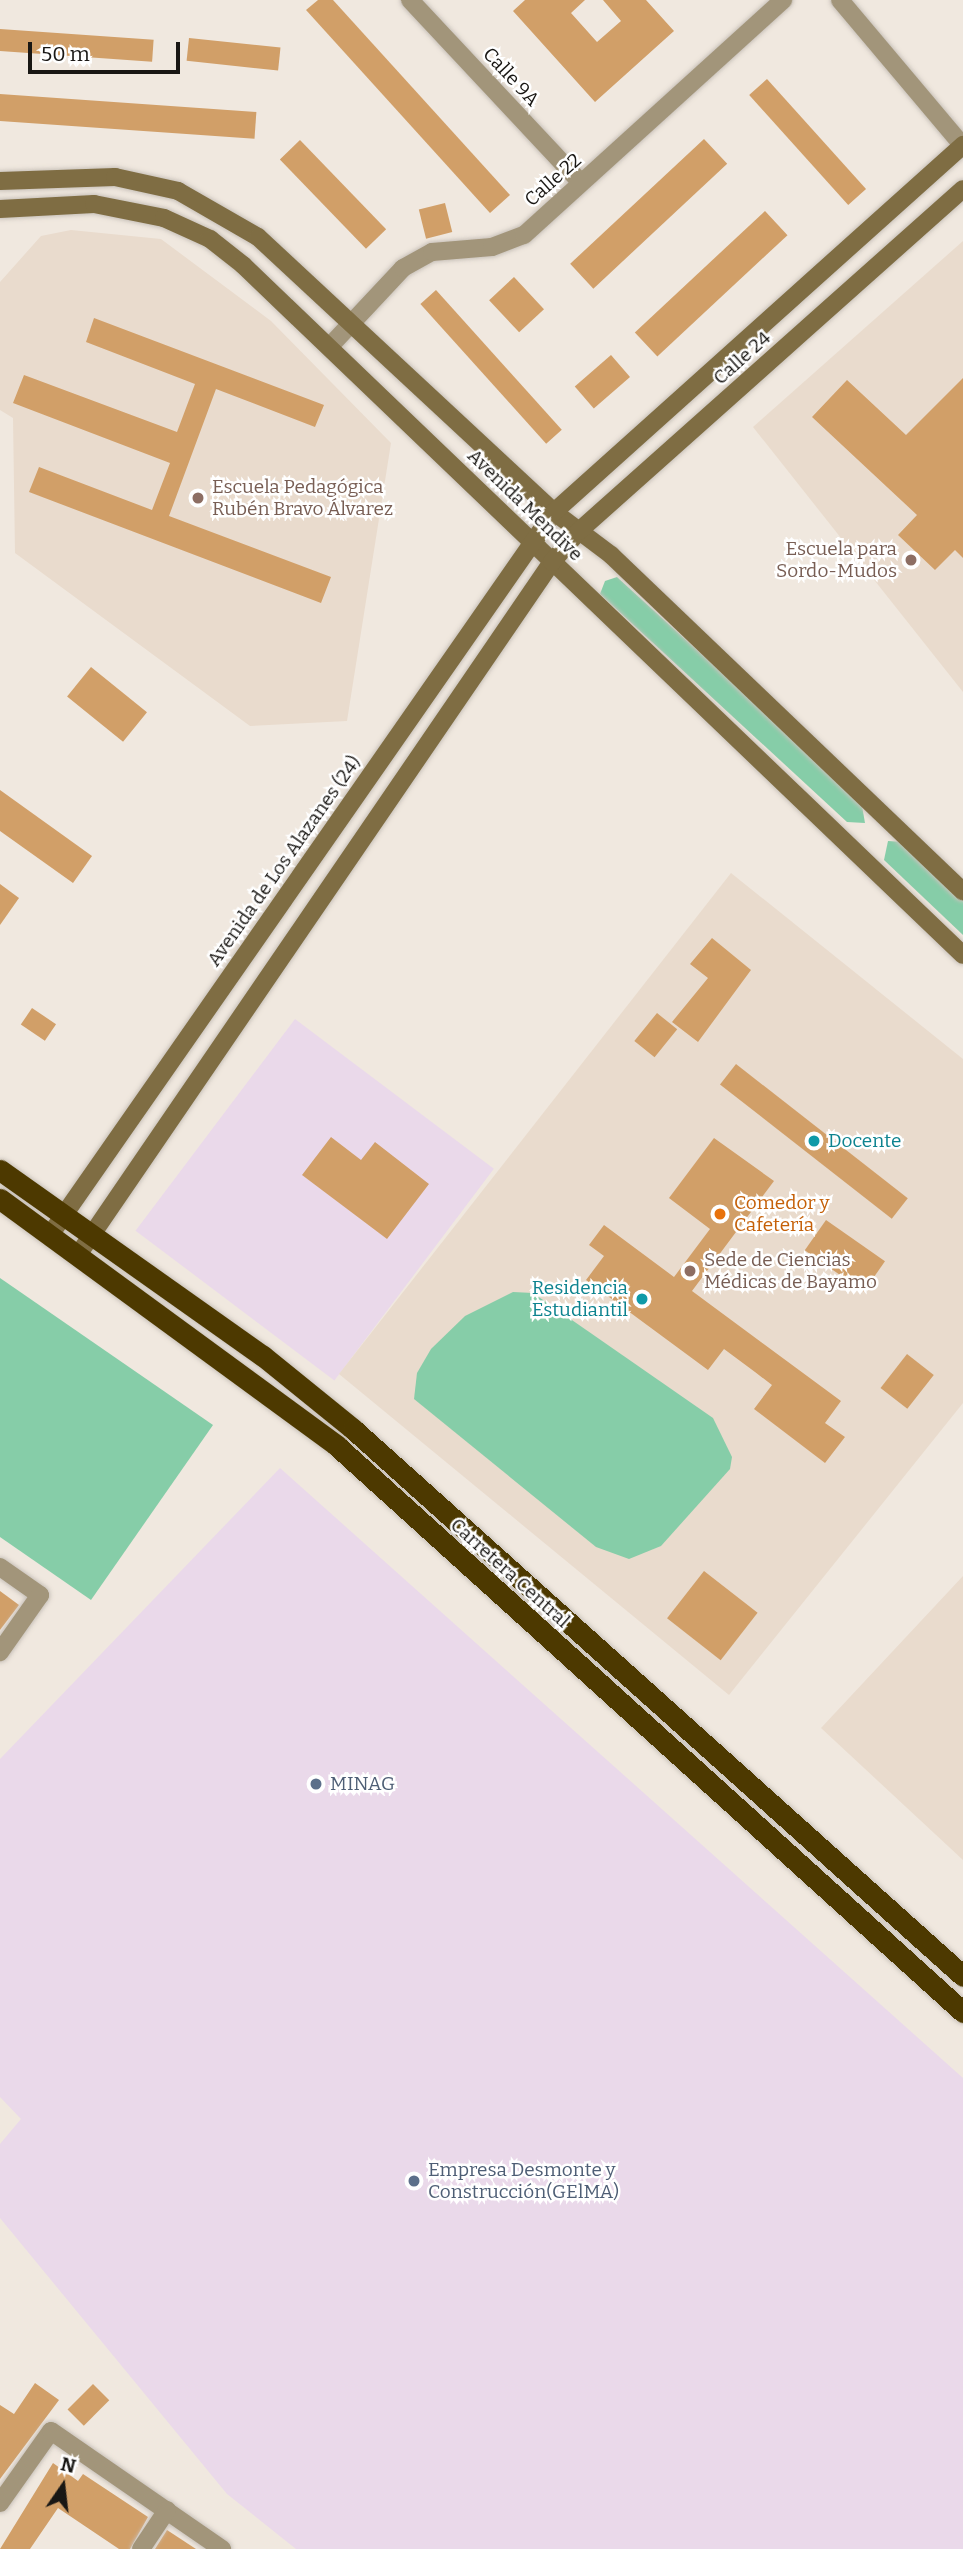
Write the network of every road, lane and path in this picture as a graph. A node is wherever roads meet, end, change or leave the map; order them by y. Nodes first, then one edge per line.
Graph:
1 (410, 0) edge
2 (783, 0) edge
3 (841, 0) edge
4 (963, 145) edge
5 (0, 181) edge
6 (581, 183) junction
7 (963, 189) edge
8 (0, 209) edge
9 (352, 319) junction
10 (331, 345) junction
11 (554, 512) junction
12 (579, 531) junction
13 (531, 541) junction
14 (552, 562) junction
15 (963, 891) edge
16 (963, 955) edge
17 (0, 1170) edge
18 (0, 1199) edge
19 (64, 1215) junction
20 (50, 1235) junction
21 (91, 1235) junction
22 (78, 1255) junction
23 (0, 1567) edge
24 (0, 1652) edge
25 (963, 1976) edge
26 (963, 2012) edge
27 (0, 2502) edge
28 (166, 2510) junction
29 (141, 2549) edge
30 (222, 2549) edge

1 - 6 street, Calle 9A
2 - 6 street, Calle 22
3 - 4 street
4 - 11 street, Calle 24
5 - 9 street, Avenida Mendive
6 - 9 street, Calle 22
7 - 12 street, Calle 24
8 - 10 street, Avenida Mendive
9 - 10 street, Calle 22
9 - 11 street, Avenida Mendive
10 - 13 street, Avenida Mendive
11 - 12 street, Avenida Mendive
11 - 13 street, Avenida de Los Alazanes (24)
12 - 14 street, Calle 24
12 - 15 street, Avenida Mendive
13 - 14 street, Avenida Mendive
13 - 19 street, Avenida de Los Alazanes (24)
14 - 16 street, Avenida Mendive
14 - 21 street
17 - 19 highway, Carretera Central
18 - 20 highway, Carretera Central
19 - 20 street, Avenida de Los Alazanes (24)
19 - 21 highway, Carretera Central
20 - 22 highway, Carretera Central
21 - 22 street
21 - 25 highway, Carretera Central
22 - 26 highway, Carretera Central
23 - 24 street
27 - 28 street
28 - 29 street
28 - 30 street

